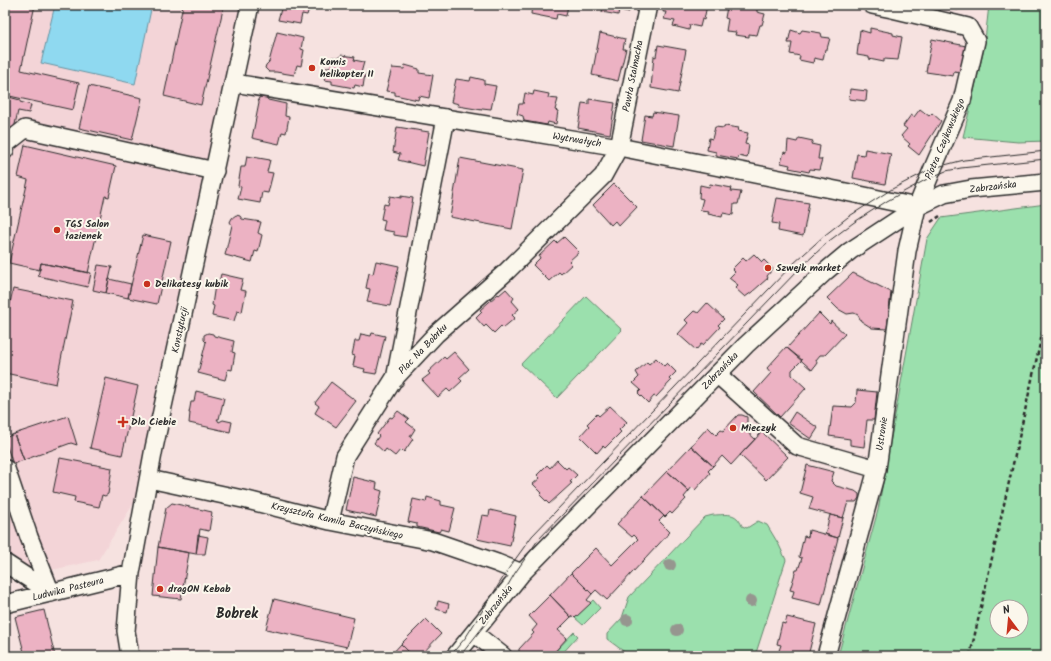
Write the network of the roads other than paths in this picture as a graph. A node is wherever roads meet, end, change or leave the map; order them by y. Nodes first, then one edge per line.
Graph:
1 (250, 5) edge
2 (648, 5) edge
3 (872, 5) edge
4 (893, 7) edge
5 (234, 84) junction
6 (446, 118) junction
7 (619, 147) junction
8 (5, 150) edge
9 (215, 171) junction
10 (1038, 182) edge
11 (917, 207) junction
12 (717, 374) junction
13 (394, 379) junction
14 (6, 469) dead end
15 (877, 469) junction
16 (149, 479) junction
17 (330, 521) junction
18 (5, 563) edge
19 (131, 573) junction
20 (522, 573) junction
21 (51, 593) junction
22 (5, 604) edge
23 (474, 633) junction
24 (130, 656) edge
25 (455, 656) edge
26 (503, 656) edge
27 (826, 656) edge

1 - 5 street, Konstytucji
2 - 7 street, Pawła Stalmacha
3 - 4 street, Piotra Czajkowskiego
4 - 11 street, Piotra Czajkowskiego
5 - 6 street, Wytrwałych
5 - 9 street, Konstytucji
6 - 7 street, Wytrwałych
6 - 13 street, Plac Na Bobrku
7 - 11 street, Wytrwałych
7 - 13 street, Plac Na Bobrku
8 - 9 street
9 - 16 street, Konstytucji
10 - 11 street, Zabrzańska
11 - 12 street, Zabrzańska
11 - 15 street, Ustronie
12 - 15 street
12 - 20 street, Zabrzańska
13 - 17 street
14 - 21 street
15 - 27 street, Ustronie
16 - 17 street, Krzysztofa Kamila Baczyńskiego
16 - 19 street, Konstytucji
17 - 20 street, Krzysztofa Kamila Baczyńskiego
18 - 21 street
19 - 21 street, Ludwika Pasteura
19 - 24 street, Konstytucji
20 - 23 street, Zabrzańska
21 - 22 street, Ludwika Pasteura
23 - 25 street, Zabrzańska
23 - 26 street

